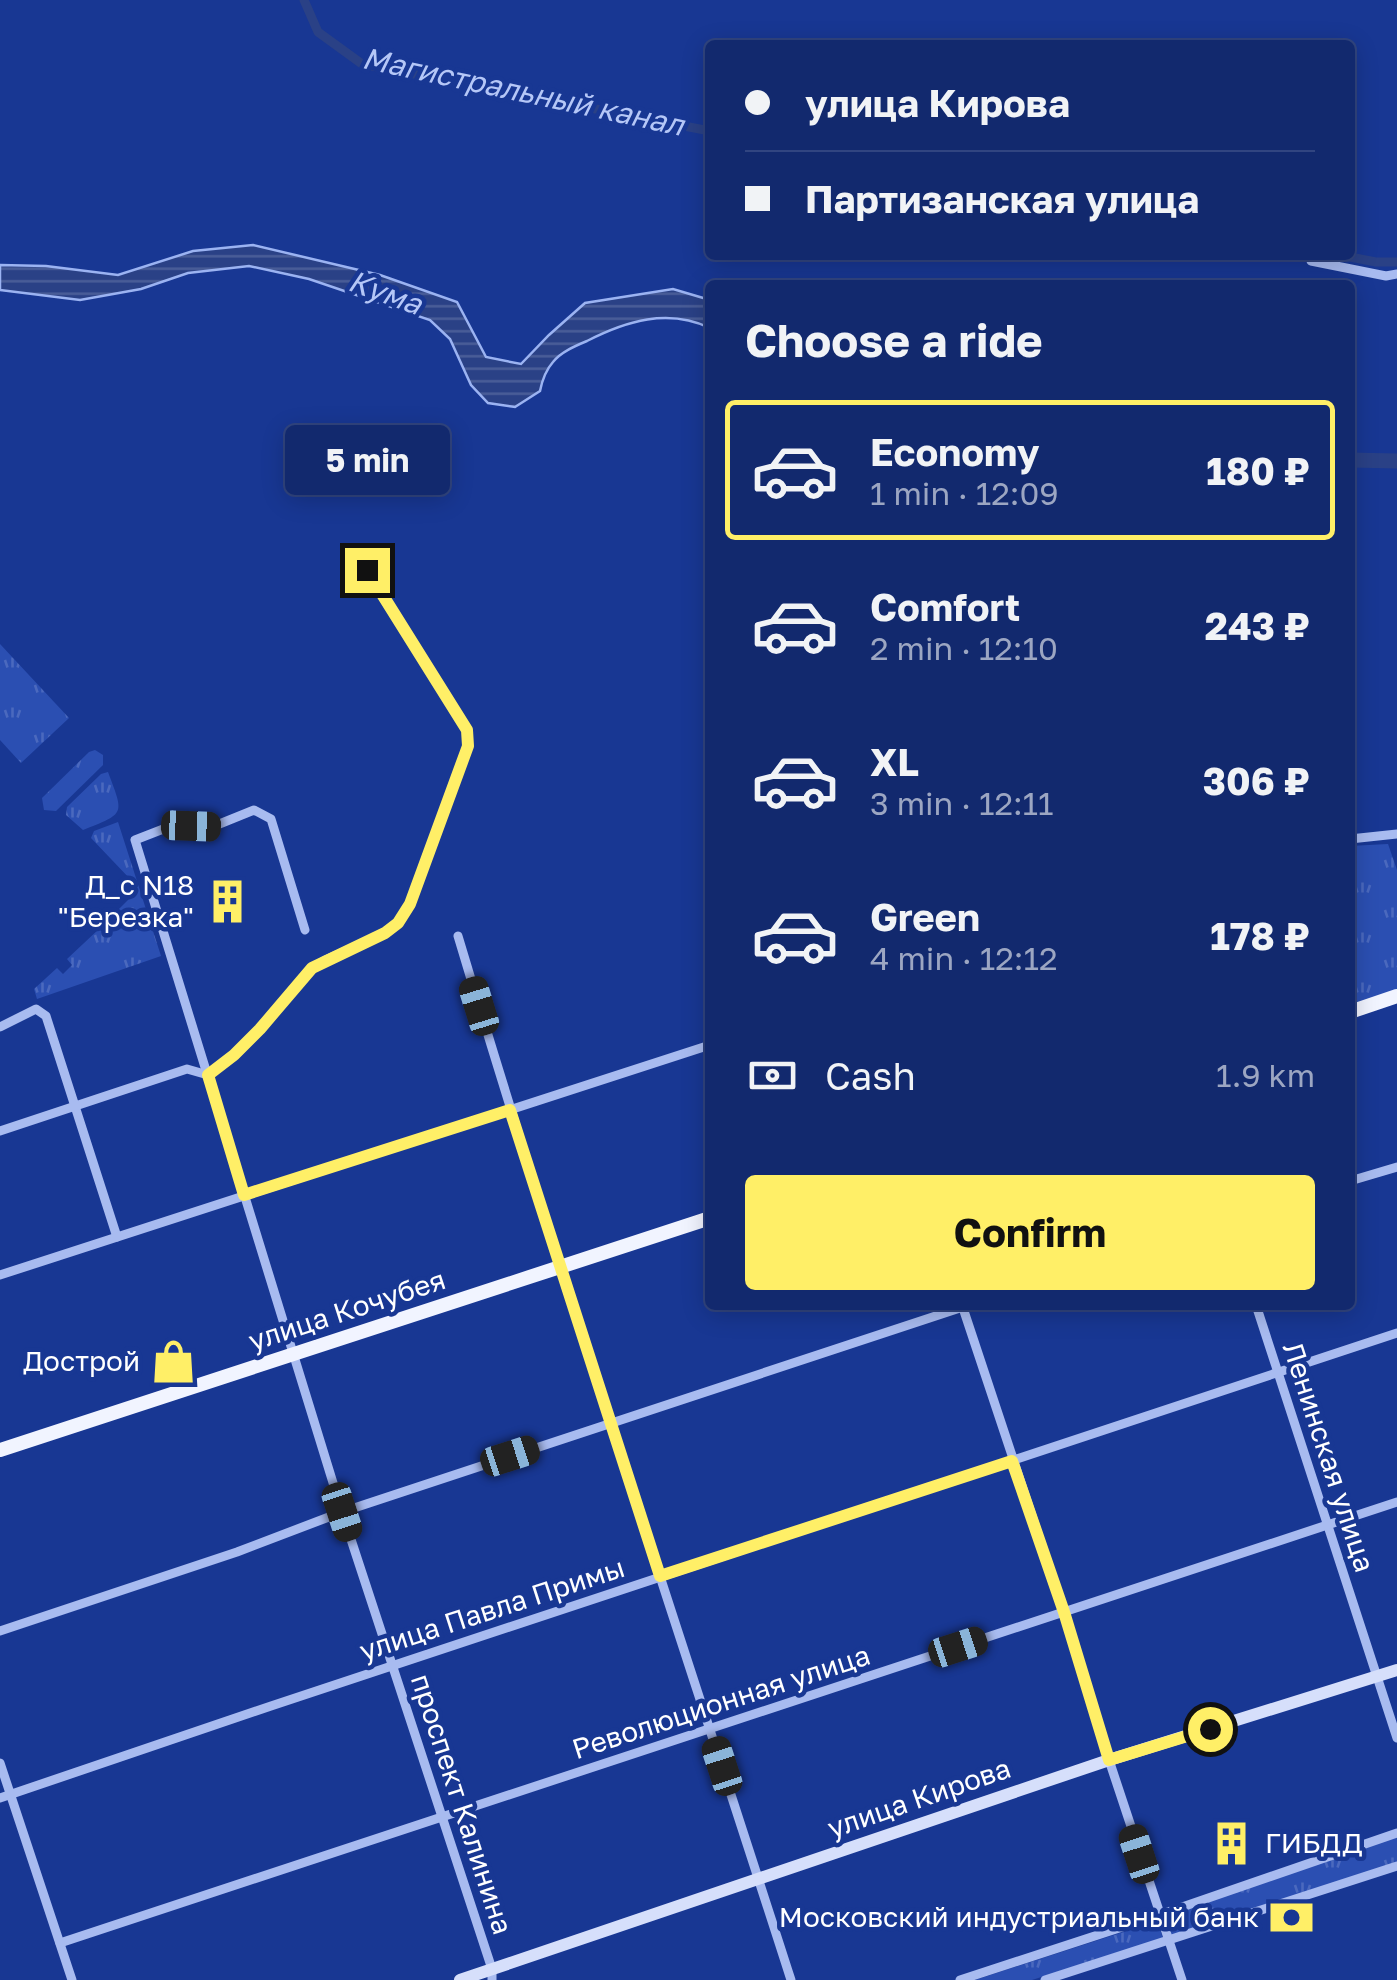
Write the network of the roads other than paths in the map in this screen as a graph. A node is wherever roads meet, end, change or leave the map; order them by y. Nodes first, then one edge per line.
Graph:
1 (1311, 262) dead end
2 (1397, 274) edge
3 (362, 559) dead end
4 (1394, 834) edge
5 (1355, 838) edge
6 (1397, 847) edge
7 (306, 930) dead end
8 (458, 936) dead end
9 (1397, 996) edge
10 (1355, 1010) edge
11 (0, 1026) edge
12 (705, 1046) edge
13 (208, 1075) junction
14 (76, 1107) junction
15 (510, 1110) junction
16 (0, 1131) edge
17 (1397, 1167) edge
18 (1355, 1180) edge
19 (244, 1195) junction
20 (705, 1220) edge
21 (118, 1237) junction
22 (561, 1266) junction
23 (0, 1274) edge
24 (952, 1310) edge
25 (965, 1310) edge
26 (1258, 1310) edge
27 (1397, 1333) edge
28 (294, 1354) junction
29 (1278, 1372) junction
30 (610, 1423) junction
31 (0, 1450) edge
32 (1012, 1461) junction
33 (1397, 1502) edge
34 (342, 1512) junction
35 (1327, 1526) junction
36 (660, 1576) junction
37 (1064, 1612) junction
38 (0, 1632) edge
39 (393, 1665) junction
40 (1397, 1670) edge
41 (1377, 1677) junction
42 (710, 1729) junction
43 (1397, 1738) edge
44 (1109, 1760) junction
45 (0, 1763) edge
46 (5, 1796) edge
47 (444, 1818) junction
48 (1397, 1834) edge
49 (1397, 1866) edge
50 (758, 1878) junction
51 (1159, 1916) junction
52 (1168, 1940) junction
53 (60, 1943) junction
54 (492, 1974) edge
55 (72, 1980) edge
56 (460, 1980) edge
57 (791, 1980) edge
58 (960, 1980) edge
59 (1045, 1980) edge
60 (1182, 1980) edge

1 - 2 street
3 - 13 street
4 - 5 street
4 - 6 street
7 - 13 street, проспект Калинина
8 - 15 street
9 - 10 main road
11 - 14 street
12 - 15 street
13 - 14 street
13 - 19 street, проспект Калинина
14 - 16 street
14 - 21 street
15 - 19 street
15 - 22 street
17 - 18 street
19 - 21 street
19 - 28 street, проспект Калинина
20 - 22 main road, улица Кочубея
21 - 23 street
22 - 28 main road, улица Кочубея
22 - 30 street
24 - 30 street
25 - 32 street
26 - 29 street, Ленинская улица
27 - 29 street, улица Павла Примы
28 - 31 main road, улица Кочубея
28 - 34 street, проспект Калинина
29 - 32 street, улица Павла Примы
29 - 35 street, Ленинская улица
30 - 34 street
30 - 36 street
32 - 36 street, улица Павла Примы
32 - 37 street
33 - 35 street, Революционная улица
34 - 38 street
34 - 39 street, проспект Калинина
35 - 37 street, Революционная улица
35 - 41 street, Ленинская улица
36 - 39 street, улица Павла Примы
36 - 42 street
37 - 42 street, Революционная улица
37 - 44 street
39 - 46 street, улица Павла Примы
39 - 47 street, проспект Калинина
40 - 41 street, улица Кирова
41 - 43 street, Ленинская улица
41 - 44 street, улица Кирова
42 - 47 street, Революционная улица
42 - 50 street
44 - 50 street, улица Кирова
44 - 51 street
45 - 46 street
46 - 53 street
47 - 53 street, Революционная улица
47 - 54 street, проспект Калинина
48 - 51 street
49 - 52 street
50 - 54 street, улица Кирова
50 - 57 street
51 - 52 street
51 - 58 street
52 - 59 street
52 - 60 street
53 - 55 street
54 - 56 street, улица Кирова

